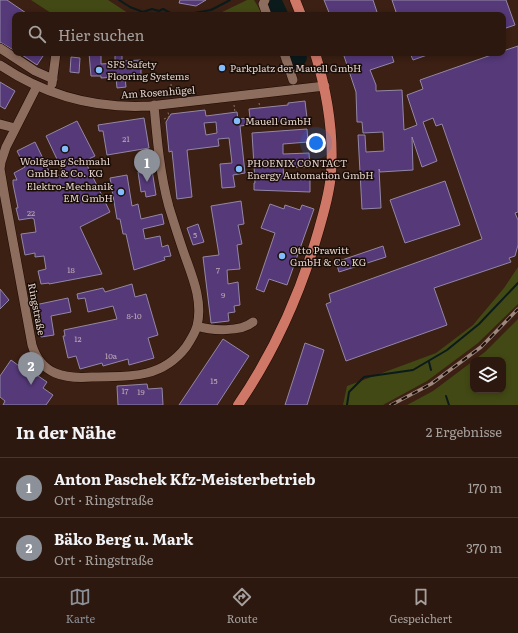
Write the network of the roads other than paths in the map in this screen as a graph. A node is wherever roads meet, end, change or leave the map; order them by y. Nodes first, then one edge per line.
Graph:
1 (265, 0) edge
2 (295, 0) edge
3 (266, 12) edge
4 (300, 12) edge
5 (0, 48) edge
6 (12, 56) edge
7 (12, 56) edge
8 (56, 56) edge
9 (285, 56) edge
10 (316, 56) edge
11 (0, 65) edge
12 (53, 79) junction
13 (292, 80) dead end
14 (37, 86) junction
15 (325, 86) junction
16 (51, 92) junction
17 (154, 105) junction
18 (0, 124) edge
19 (15, 128) junction
20 (253, 322) dead end
21 (197, 326) junction
22 (238, 405) edge

1 - 3 street
2 - 4 main road
5 - 6 street
7 - 12 street
8 - 12 street
9 - 13 street
10 - 15 main road
11 - 14 street, Am Rosenhügel
12 - 16 street
14 - 16 street, Am Rosenhügel
14 - 19 street, Ringstraße
15 - 17 street, Am Rosenhügel
15 - 22 main road
16 - 17 street, Am Rosenhügel
17 - 21 street, Ringstraße
18 - 19 street
19 - 21 street, Ringstraße
20 - 21 street

